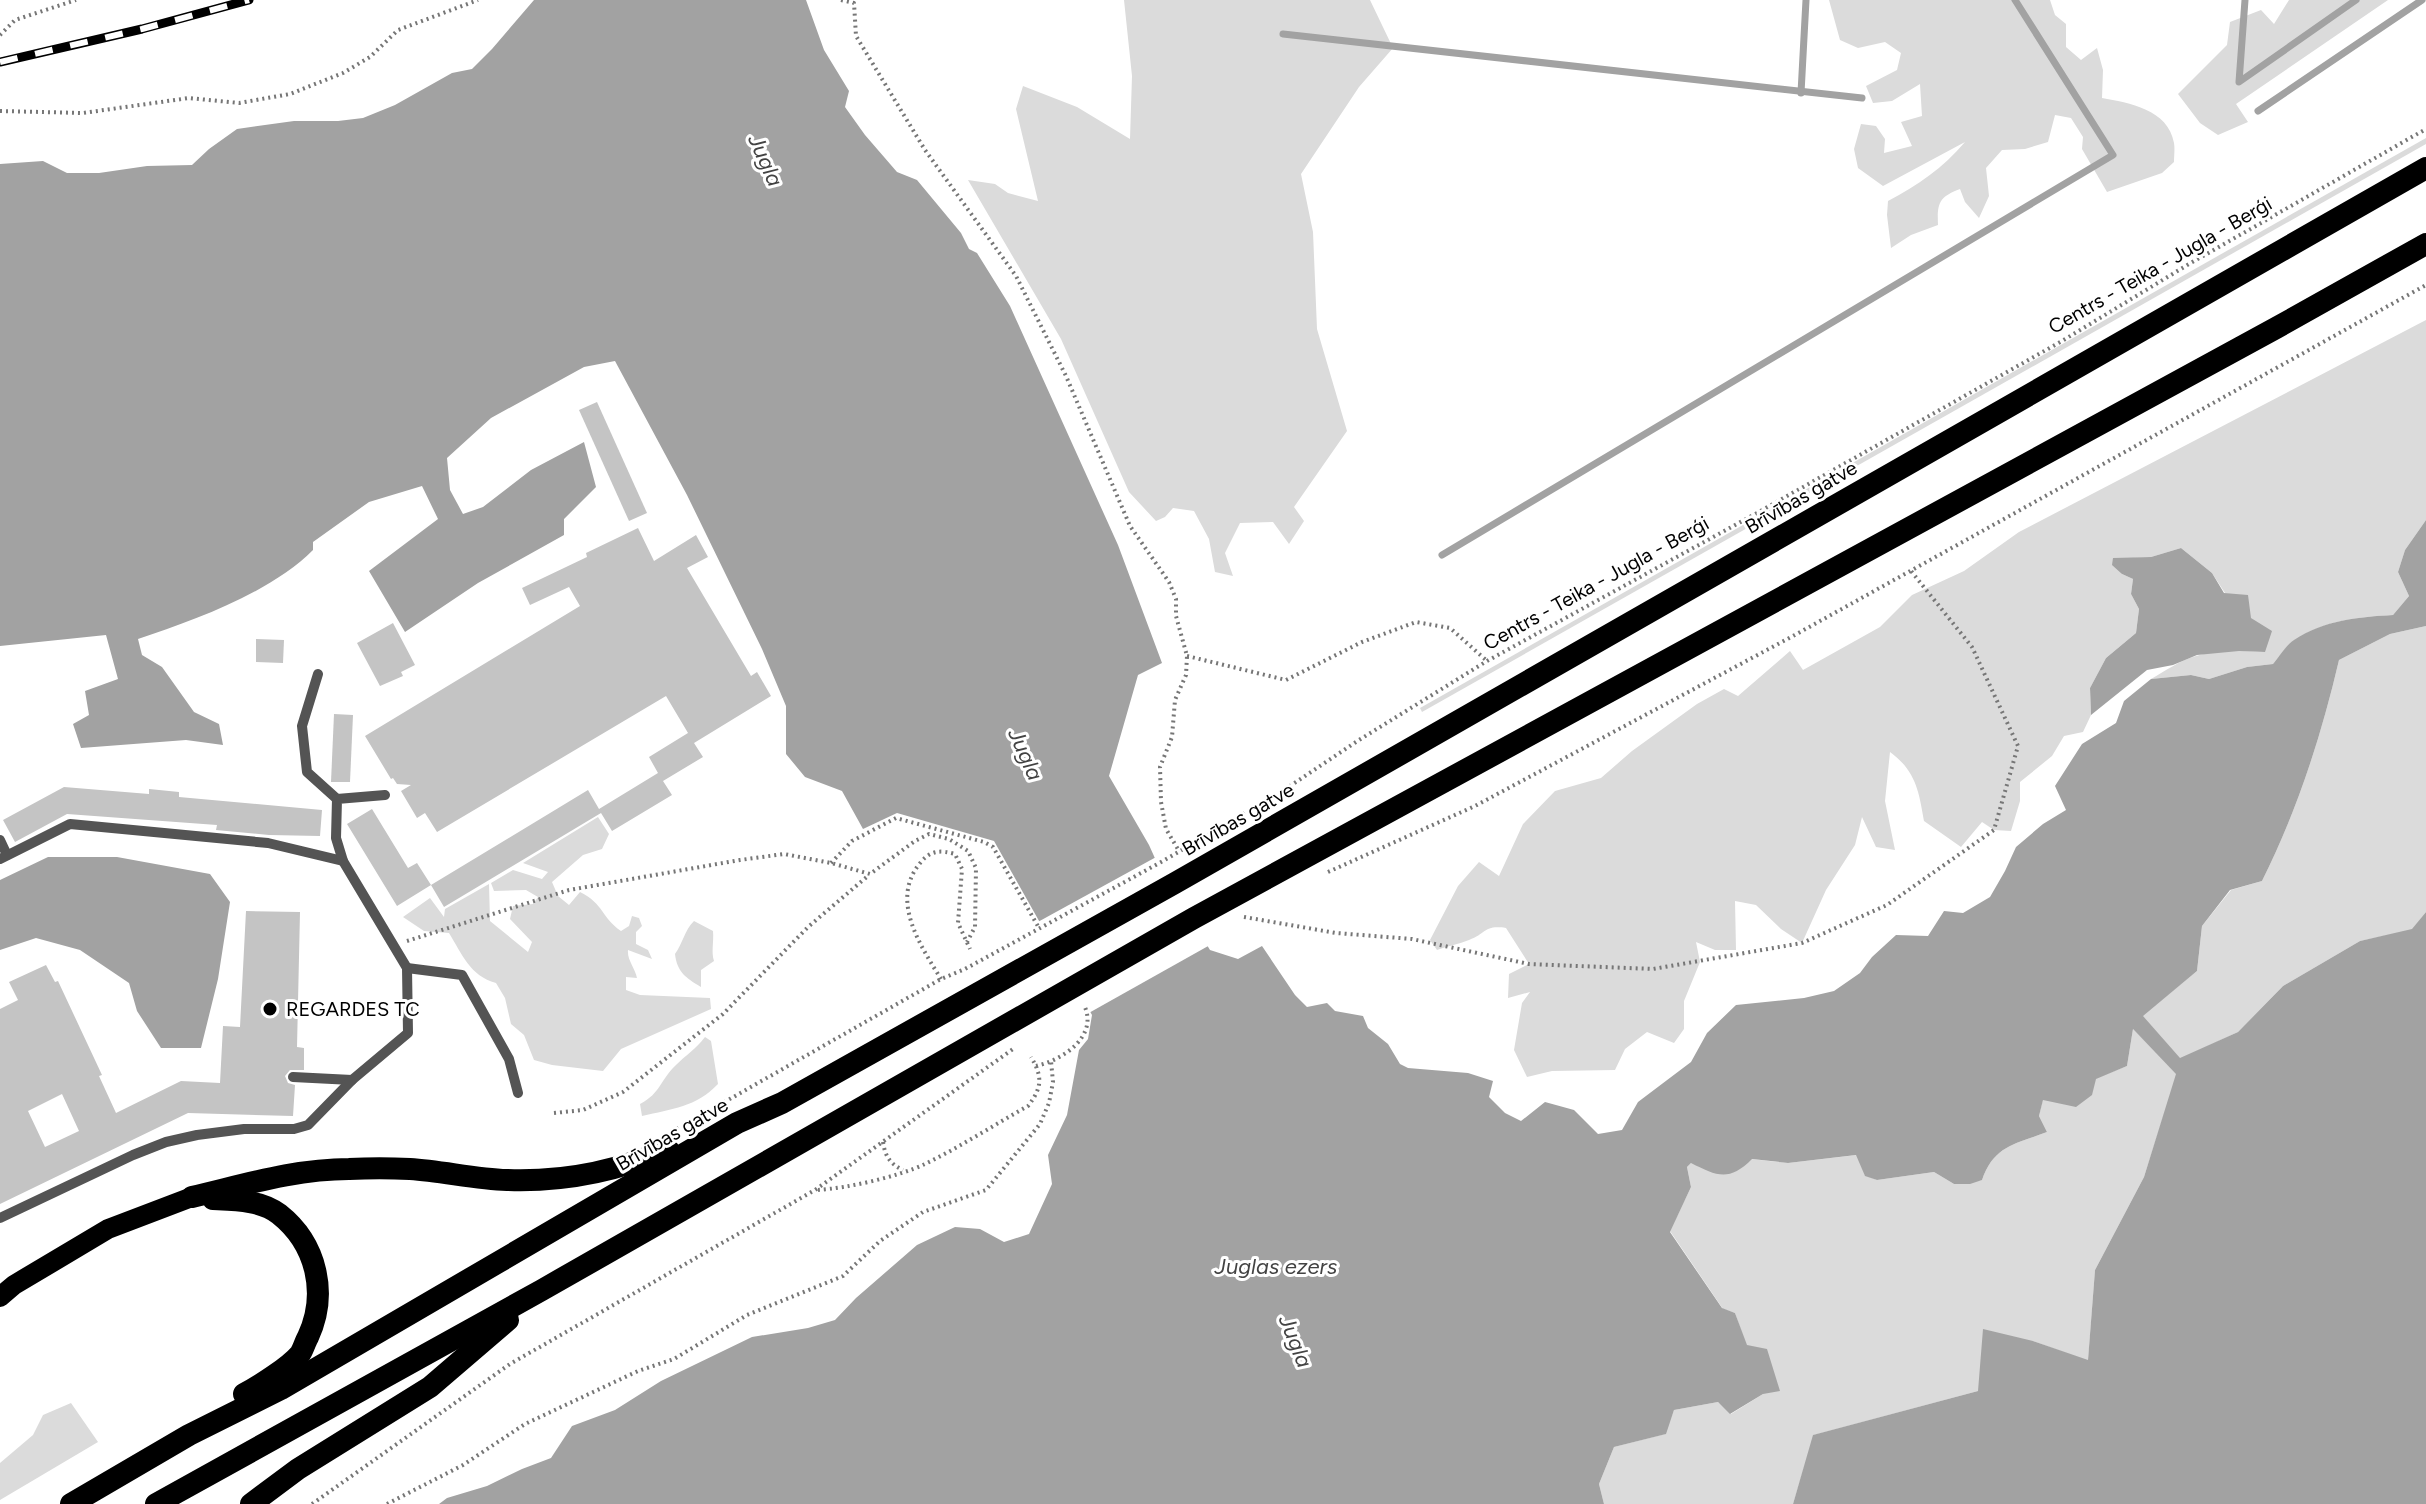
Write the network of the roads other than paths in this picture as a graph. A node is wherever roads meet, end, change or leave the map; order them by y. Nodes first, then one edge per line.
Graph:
1 (2426, 168) edge
2 (2426, 244) edge
3 (318, 674) dead end
4 (385, 795) dead end
5 (337, 799) junction
6 (0, 840) edge
7 (4, 857) edge
8 (343, 861) junction
9 (407, 968) junction
10 (293, 1077) dead end
11 (352, 1080) junction
12 (518, 1093) dead end
13 (737, 1123) junction
14 (192, 1197) junction
15 (0, 1218) edge
16 (542, 1290) junction
17 (0, 1297) edge
18 (189, 1435) junction
19 (71, 1504) edge
20 (156, 1504) edge
21 (251, 1504) edge

1 - 13 highway, Brīvības gatve
2 - 16 highway
3 - 5 lane
4 - 5 lane
5 - 8 lane
6 - 7 lane
7 - 8 lane
8 - 9 lane
9 - 11 lane
9 - 12 lane
10 - 11 lane
11 - 15 lane
13 - 14 highway
13 - 18 highway, Brīvības gatve
14 - 17 main road
14 - 18 highway
16 - 20 highway
16 - 21 highway
18 - 19 highway, Brīvības gatve

